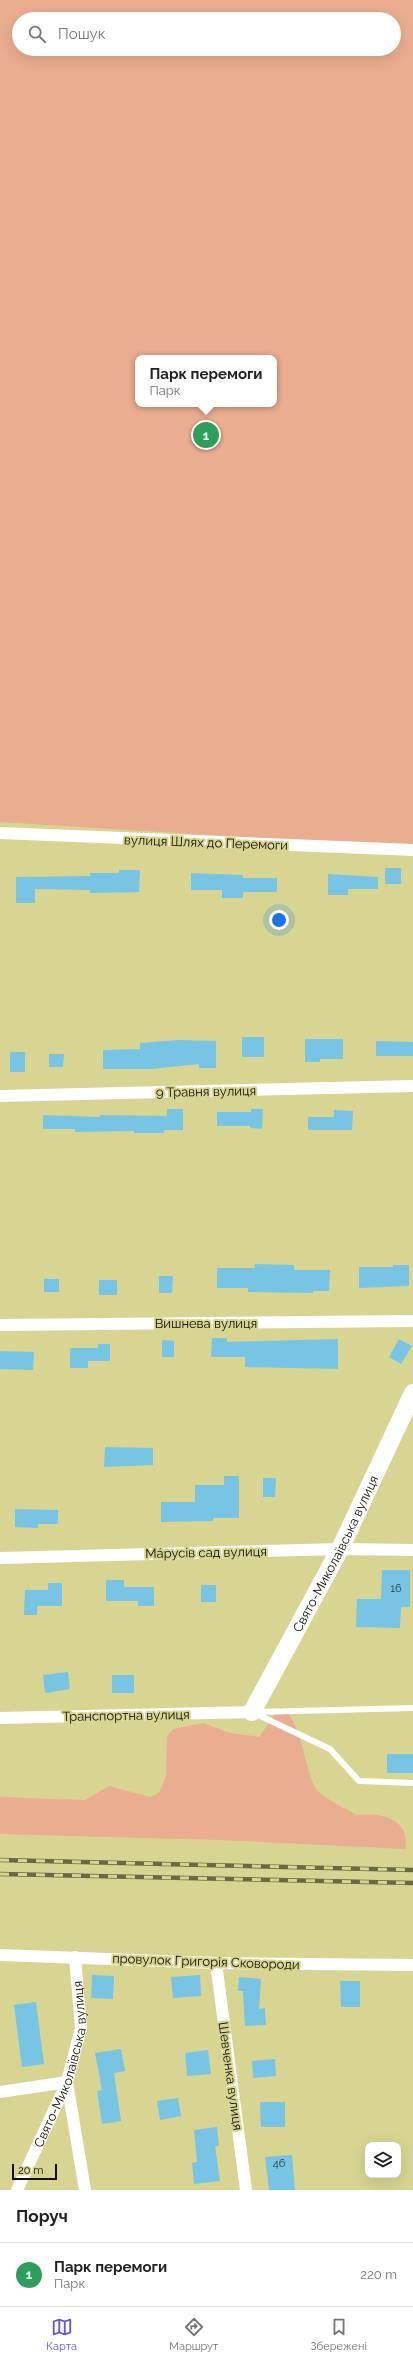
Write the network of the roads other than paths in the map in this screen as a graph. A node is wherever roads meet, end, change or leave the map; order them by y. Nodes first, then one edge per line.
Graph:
1 (0, 833) edge
2 (413, 850) edge
3 (413, 1086) edge
4 (0, 1096) edge
5 (413, 1322) edge
6 (0, 1325) edge
7 (413, 1393) edge
8 (340, 1549) junction
9 (413, 1550) edge
10 (0, 1558) edge
11 (413, 1708) edge
12 (252, 1712) junction
13 (0, 1718) edge
14 (413, 1783) edge
15 (0, 1956) edge
16 (75, 1957) junction
17 (216, 1963) junction
18 (413, 1965) edge
19 (67, 2082) junction
20 (0, 2092) edge
21 (17, 2190) edge
22 (85, 2190) edge
23 (246, 2190) edge

1 - 2 street, вулиця Шлях до Перемоги
3 - 4 street, 9 Травня вулиця
5 - 6 street, Вишнева вулиця
7 - 8 street, Свято-Миколаївська вулиця
8 - 9 street, Мáрусів сад вулиця
8 - 10 street, Мáрусів сад вулиця
8 - 12 street, Свято-Миколаївська вулиця
11 - 12 lane
12 - 13 street, Транспортна вулиця
12 - 14 lane
15 - 16 street, провулок Григорія Сковороди
16 - 17 street, провулок Григорія Сковороди
16 - 19 street, Свято-Миколаївська вулиця
17 - 18 street, провулок Григорія Сковороди
17 - 23 street, Шевченка вулиця
19 - 20 street
19 - 21 street, Свято-Миколаївська вулиця
19 - 22 street

